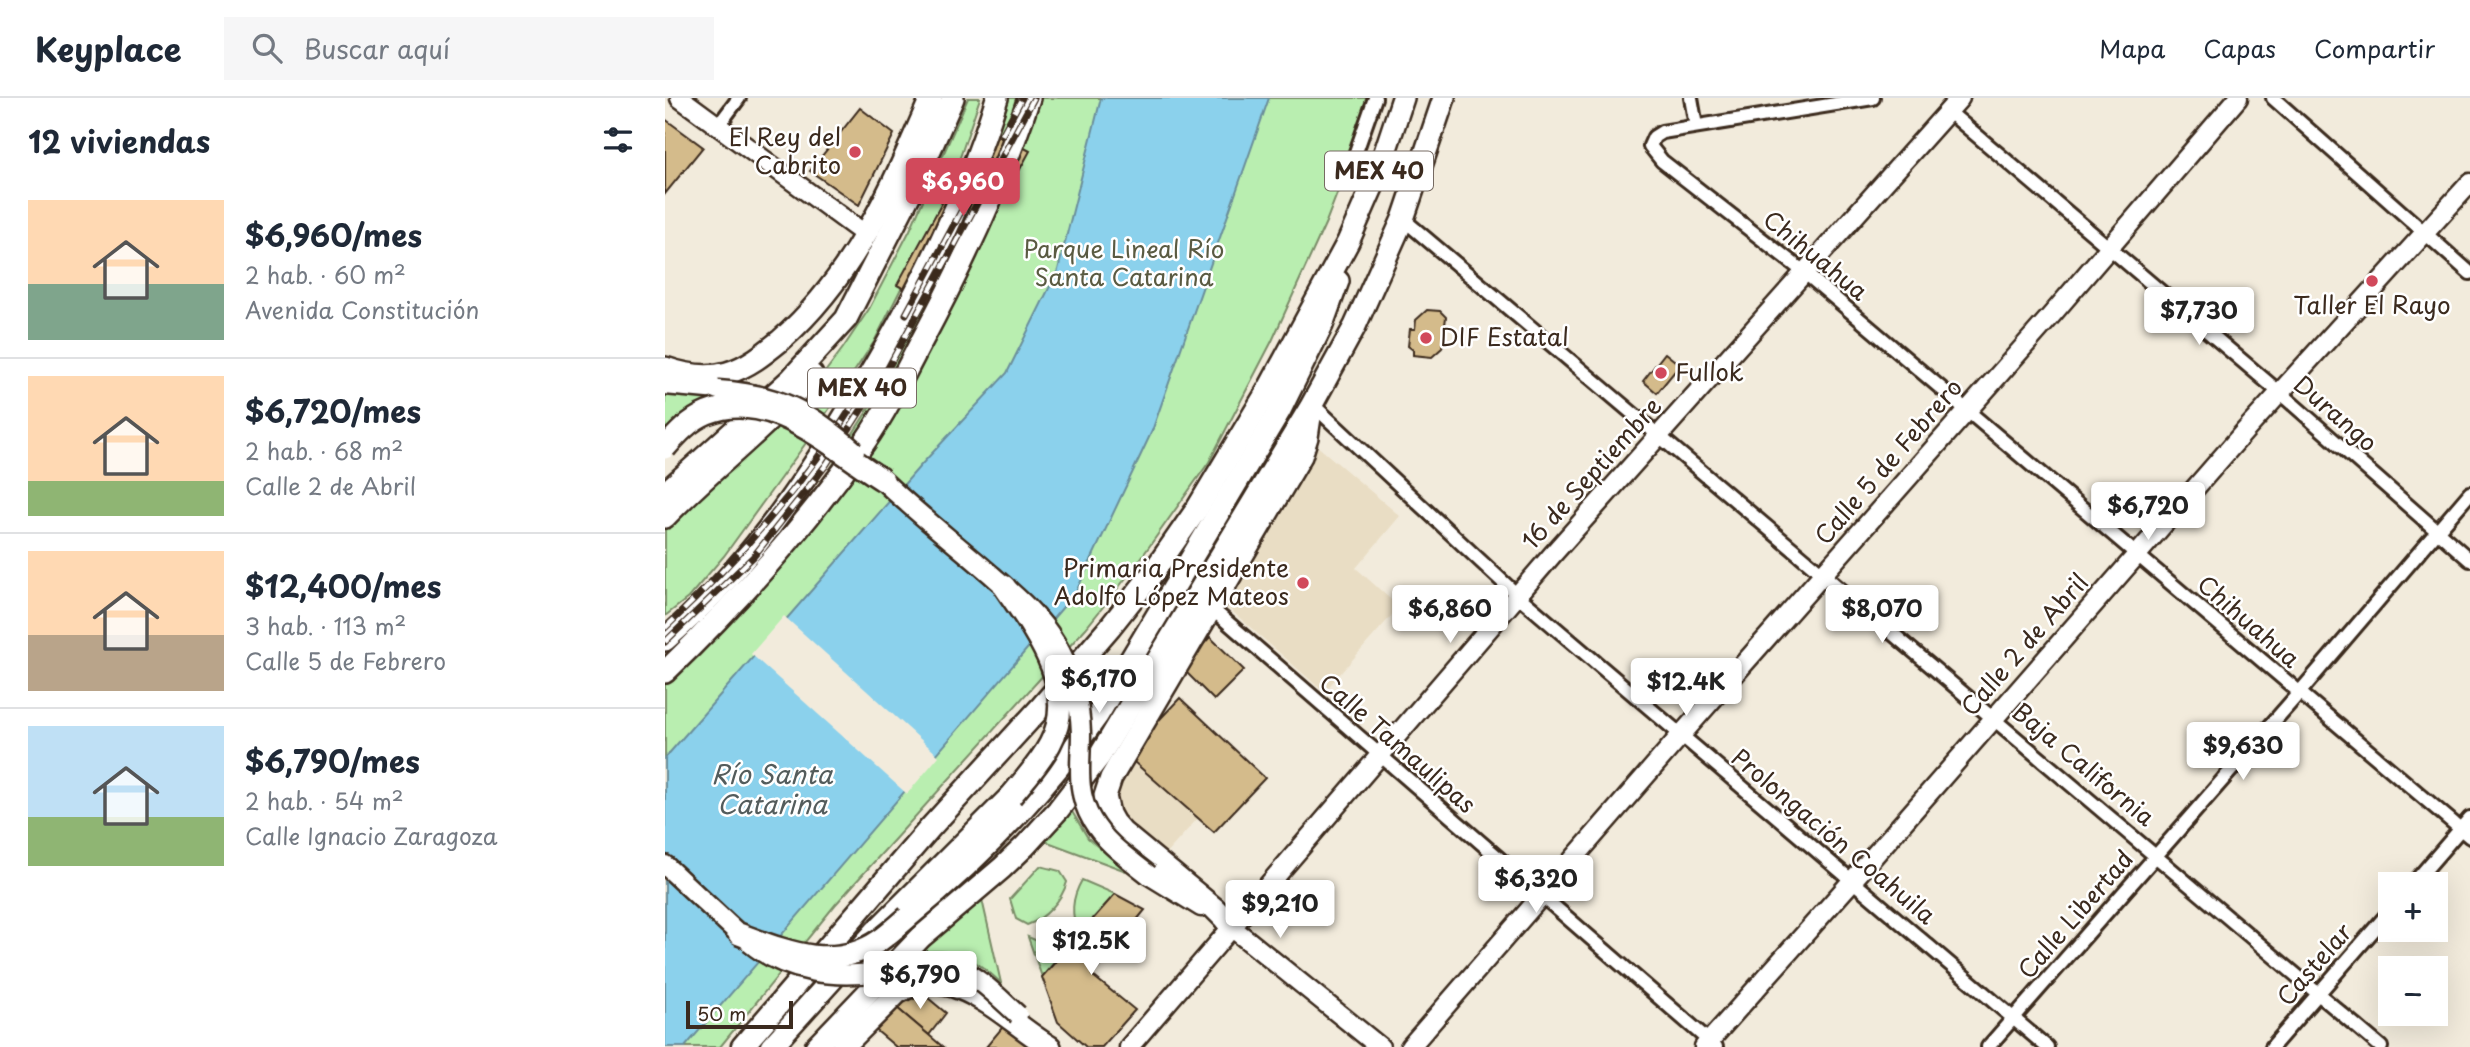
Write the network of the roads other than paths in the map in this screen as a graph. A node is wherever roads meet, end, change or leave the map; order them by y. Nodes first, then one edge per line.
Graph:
1 (680, 98) edge
2 (739, 98) edge
3 (931, 98) edge
4 (953, 98) edge
5 (997, 98) edge
6 (1029, 98) edge
7 (1375, 98) edge
8 (1403, 98) edge
9 (1444, 98) edge
10 (1691, 98) edge
11 (1873, 98) edge
12 (2238, 98) edge
13 (2273, 98) edge
14 (1954, 104) edge
15 (718, 126) junction
16 (1696, 126) junction
17 (1356, 152) dead end
18 (2470, 183) edge
19 (1403, 219) junction
20 (2424, 233) junction
21 (866, 235) junction
22 (1348, 242) junction
23 (2110, 248) junction
24 (1804, 272) junction
25 (2470, 273) edge
26 (846, 319) junction
27 (665, 368) edge
28 (665, 385) edge
29 (2279, 392) junction
30 (1311, 406) junction
31 (1966, 412) junction
32 (1661, 435) junction
33 (665, 448) edge
34 (883, 480) junction
35 (665, 493) edge
36 (2470, 493) edge
37 (665, 517) edge
38 (2436, 531) junction
39 (2137, 555) junction
40 (2470, 560) edge
41 (1824, 574) junction
42 (1004, 586) junction
43 (1518, 596) junction
44 (1211, 608) junction
45 (665, 640) edge
46 (665, 672) edge
47 (2299, 693) junction
48 (1993, 717) junction
49 (1681, 735) junction
50 (1380, 756) junction
51 (2470, 818) edge
52 (2465, 833) edge
53 (2156, 855) junction
54 (665, 865) edge
55 (2425, 872) edge
56 (1851, 881) junction
57 (1541, 897) junction
58 (2378, 925) edge
59 (1233, 927) junction
60 (739, 934) junction
61 (2318, 993) junction
62 (2014, 1018) junction
63 (1709, 1045) edge
64 (742, 1047) edge
65 (771, 1047) edge
66 (816, 1047) edge
67 (843, 1047) edge
68 (1052, 1047) edge
69 (1129, 1047) edge
70 (1380, 1047) edge
71 (1410, 1047) edge
72 (1988, 1047) edge
73 (2047, 1047) edge
74 (2271, 1047) edge
75 (2381, 1047) edge

1 - 15 street
2 - 15 street
3 - 21 highway
4 - 26 highway, MEX 40
5 - 45 highway, MEX 40
6 - 46 highway
7 - 17 street
8 - 22 highway, MEX 40
9 - 19 highway, MEX 40
10 - 16 street
11 - 16 street
12 - 23 street, Calle 5 de Febrero
13 - 20 street
14 - 23 street, Durango
14 - 24 street, 16 de Septiembre
15 - 21 street
16 - 24 street, Chihuahua
18 - 20 street, Calle 2 de Abril
19 - 30 highway, MEX 40
19 - 32 street, Baja California
20 - 25 street
20 - 29 street, Calle 2 de Abril
21 - 27 highway
22 - 60 highway, bridge
22 - 64 highway, MEX 40
23 - 29 street, Durango
23 - 31 street, Calle 5 de Febrero
24 - 31 street, Chihuahua
24 - 32 street, 16 de Septiembre
26 - 35 highway, MEX 40
26 - 37 highway
28 - 34 street, bridge
29 - 38 street, Durango
29 - 39 street, Calle 2 de Abril
30 - 43 street, Prolongación Coahuila
30 - 44 highway
30 - 66 highway, MEX 40
31 - 39 street, Chihuahua
31 - 41 street, Calle 5 de Febrero
32 - 41 street, Baja California
32 - 43 street, 16 de Septiembre
33 - 34 highway, bridge
34 - 42 street, bridge
36 - 38 street, Calle Libertad
38 - 40 street, Durango
38 - 47 street, Calle Libertad
39 - 47 street, Chihuahua
39 - 48 street, Calle 2 de Abril
41 - 48 street, Baja California
41 - 49 street, Calle 5 de Febrero
42 - 59 street, bridge
42 - 65 highway, bridge
43 - 49 street, Prolongación Coahuila
43 - 50 street, 16 de Septiembre
44 - 50 street, Calle Tamaulipas
44 - 59 highway
47 - 52 street, Chihuahua
47 - 53 street, Calle Libertad
48 - 53 street, Baja California
48 - 56 street, Calle 2 de Abril
49 - 56 street, Prolongación Coahuila
49 - 57 street, Calle 5 de Febrero
50 - 57 street, Calle Tamaulipas
50 - 59 street, 16 de Septiembre
51 - 52 street
52 - 55 street
53 - 61 street, Baja California
53 - 62 street, Calle Libertad
54 - 60 street
56 - 62 street, Prolongación Coahuila
56 - 63 street, Calle 2 de Abril
57 - 63 street, Calle Tamaulipas
57 - 71 street, Calle 5 de Febrero
58 - 61 street, Castelar
59 - 69 street, 16 de Septiembre
59 - 70 street
60 - 68 street, bridge
61 - 74 street, Castelar
61 - 75 street, Baja California
62 - 72 street, Calle Libertad
62 - 73 street, Prolongación Coahuila
67 - 68 highway

